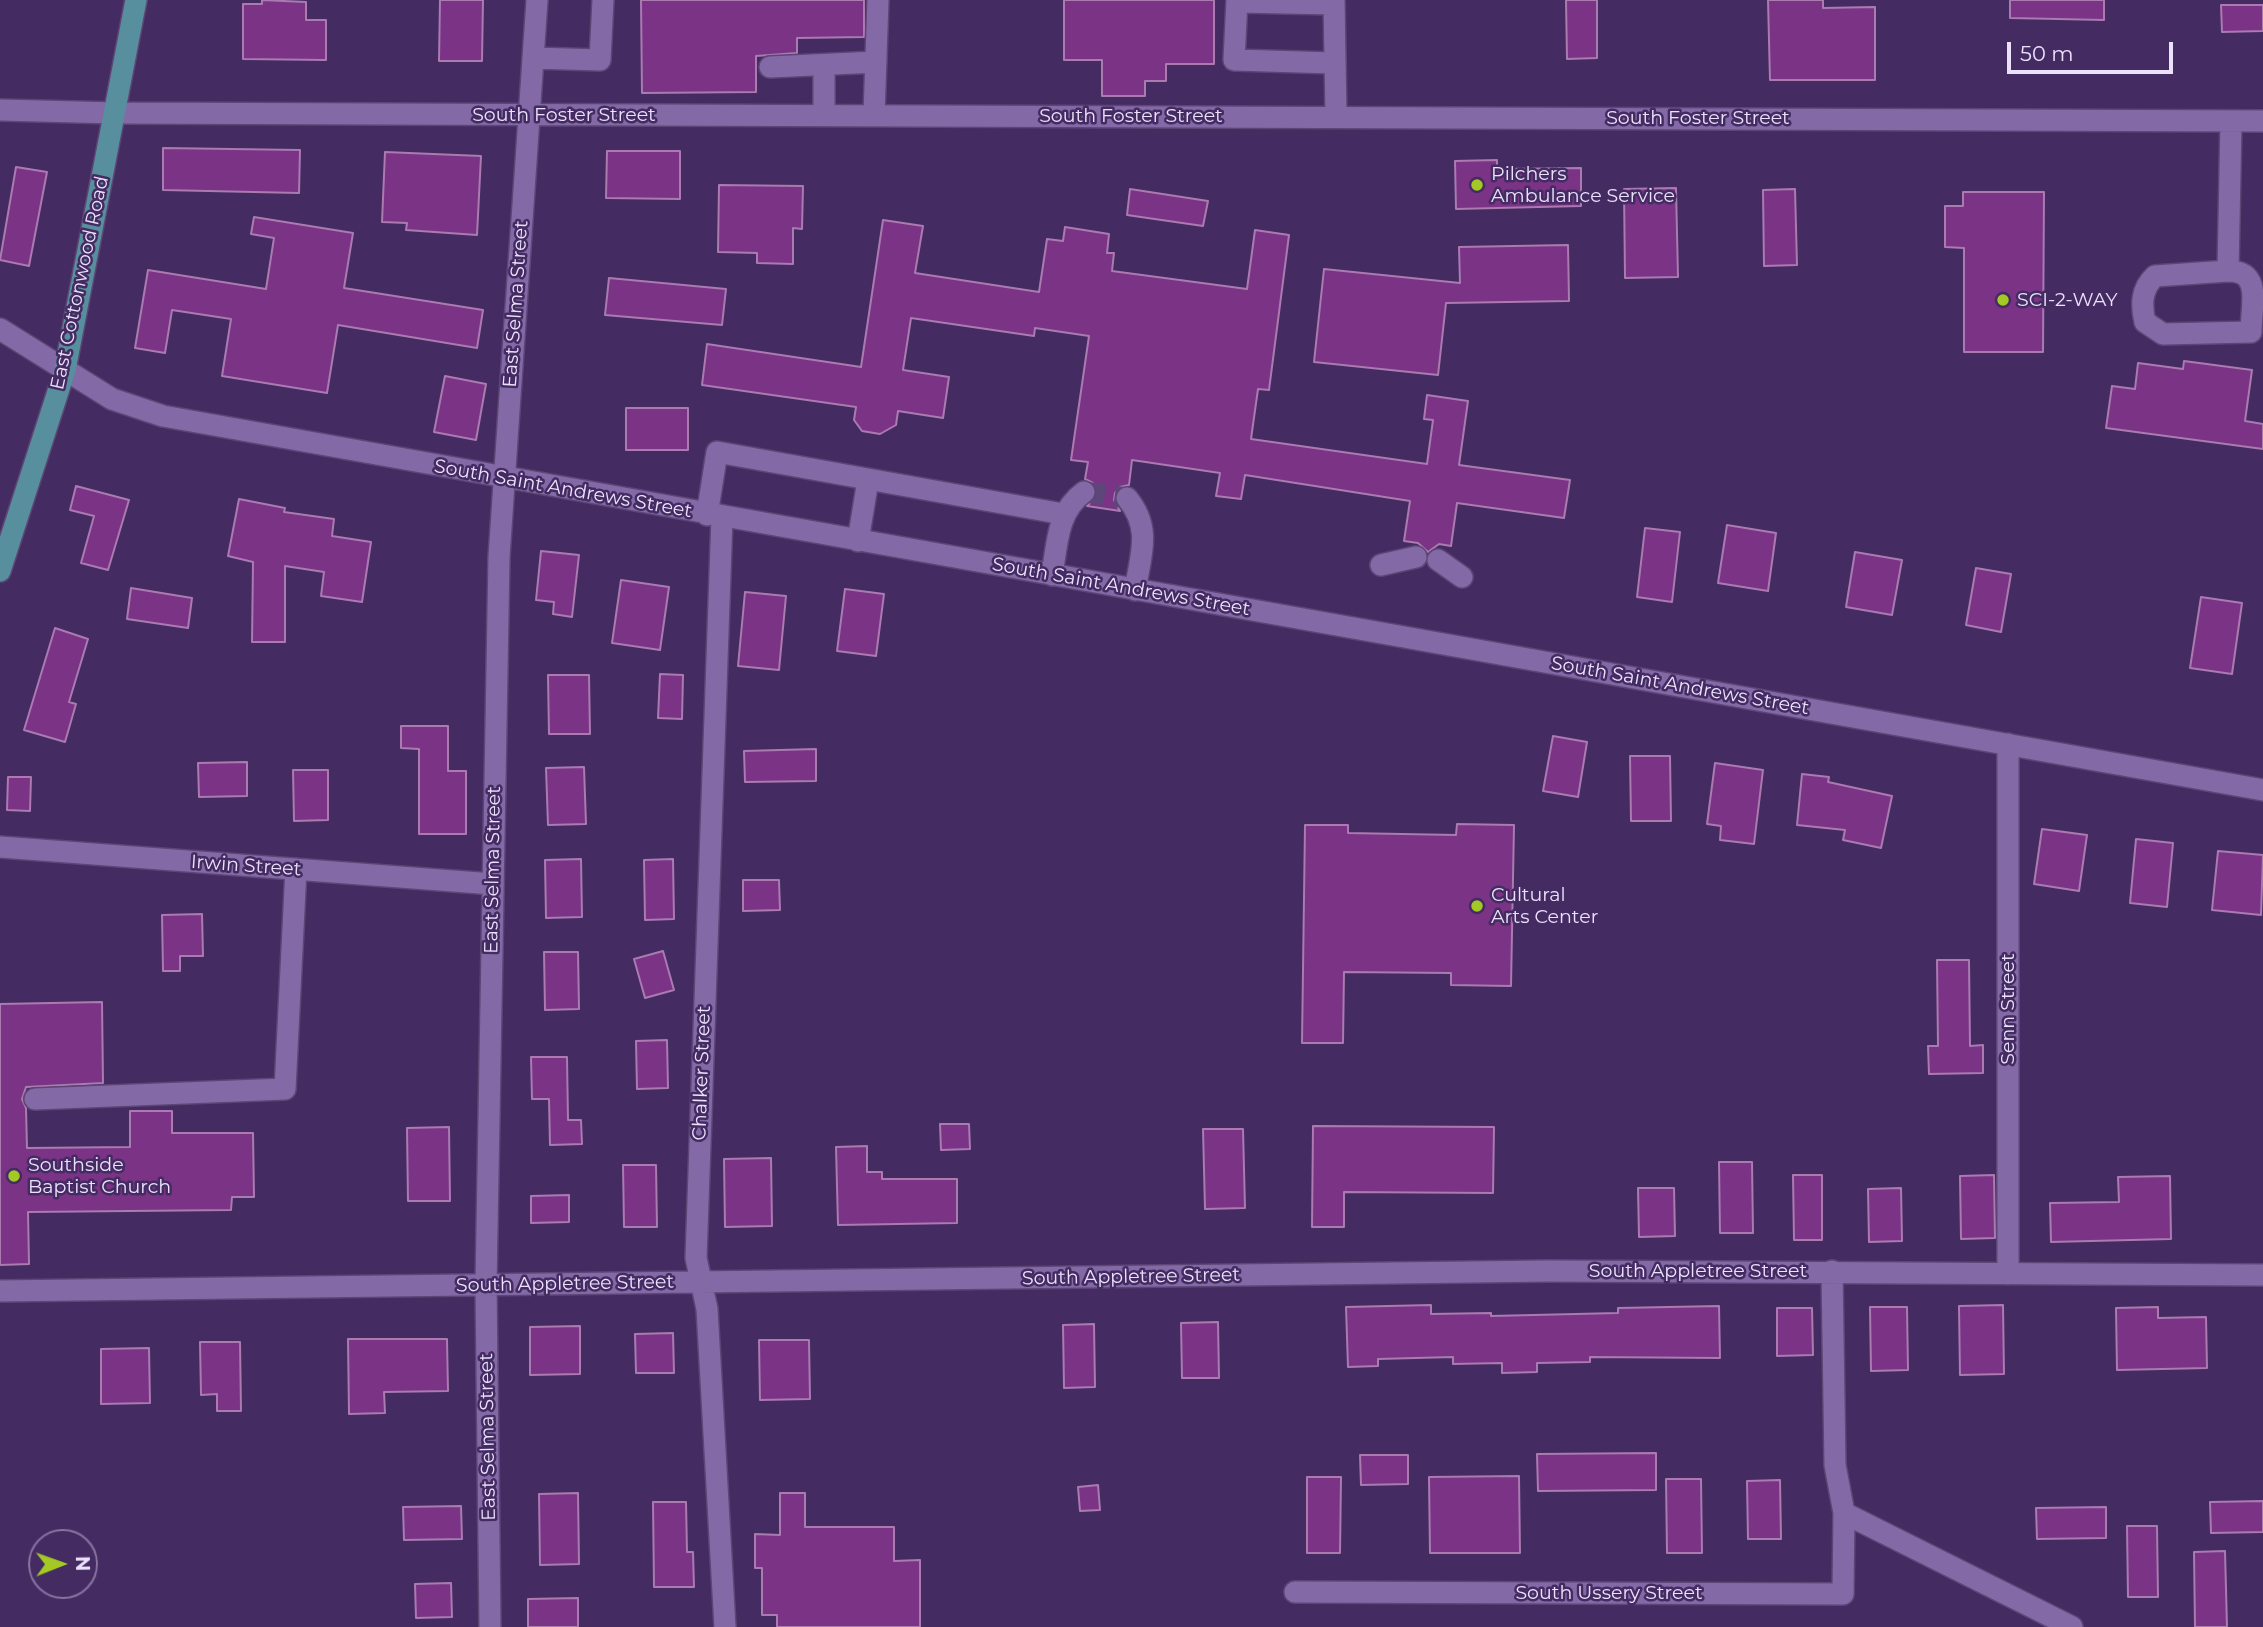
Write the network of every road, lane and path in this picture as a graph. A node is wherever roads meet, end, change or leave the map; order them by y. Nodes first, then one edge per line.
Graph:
1 (136, 0) edge
2 (537, 0) edge
3 (603, 0) edge
4 (878, 0) edge
5 (1237, 1) edge
6 (1334, 2) edge
7 (533, 58) junction
8 (876, 62) junction
9 (1334, 63) junction
10 (824, 65) junction
11 (770, 67) dead end
12 (0, 110) edge
13 (116, 113) junction
14 (529, 115) junction
15 (824, 115) junction
16 (874, 115) junction
17 (1336, 117) junction
18 (2231, 121) junction
19 (2263, 121) edge
20 (2228, 271) junction
21 (0, 329) edge
22 (2257, 340) edge
23 (65, 370) junction
24 (504, 479) junction
25 (868, 480) junction
26 (1084, 492) dead end
27 (1127, 498) dead end
28 (1063, 514) junction
29 (715, 516) junction
30 (858, 541) junction
31 (1381, 565) dead end
32 (0, 571) edge
33 (1052, 575) junction
34 (1462, 577) dead end
35 (1135, 590) junction
36 (2008, 744) junction
37 (2263, 790) edge
38 (0, 847) edge
39 (296, 869) junction
40 (493, 884) junction
41 (35, 1099) dead end
42 (1832, 1271) junction
43 (2008, 1274) junction
44 (2263, 1275) edge
45 (701, 1282) junction
46 (486, 1285) junction
47 (0, 1290) edge
48 (1844, 1513) junction
49 (1295, 1592) dead end
50 (490, 1627) edge
51 (725, 1627) edge
52 (2072, 1627) edge

1 - 13 main road, East Cottonwood Road
2 - 7 street, East Selma Street
3 - 7 street
4 - 8 street
5 - 6 street
5 - 9 street
6 - 9 street
7 - 14 street, East Selma Street
8 - 10 street
8 - 16 street
9 - 17 street
10 - 11 street
10 - 15 street
12 - 13 street, South Foster Street
13 - 14 street, South Foster Street
13 - 23 main road, East Cottonwood Road
14 - 15 street, South Foster Street
14 - 24 street, East Selma Street
15 - 16 street, South Foster Street
16 - 17 street, South Foster Street
17 - 18 street, South Foster Street
18 - 19 street, South Foster Street
18 - 20 street
20 - 22 street
20 - 22 street
21 - 23 street, South Saint Andrews Street
23 - 24 street, South Saint Andrews Street
23 - 32 main road, East Cottonwood Road
24 - 29 street, South Saint Andrews Street
24 - 40 street, East Selma Street
25 - 28 street
25 - 29 street, Chalker Street
25 - 30 street
26 - 28 street
27 - 35 street
28 - 33 street
29 - 30 street, South Saint Andrews Street
29 - 45 street, Chalker Street
30 - 33 street, South Saint Andrews Street
31 - 34 street
33 - 35 street, South Saint Andrews Street
35 - 36 street, South Saint Andrews Street
36 - 37 street, South Saint Andrews Street
36 - 43 street, Senn Street
38 - 39 street, Irwin Street
39 - 40 street, Irwin Street
39 - 41 street
40 - 46 street, East Selma Street
42 - 43 street, South Appletree Street
42 - 45 street, South Appletree Street
42 - 48 street, South Ussery Street
43 - 44 street, South Appletree Street
45 - 46 street, South Appletree Street
45 - 51 street, Chalker Street
46 - 47 street, South Appletree Street
46 - 50 street, East Selma Street
48 - 49 street, South Ussery Street
48 - 52 street

